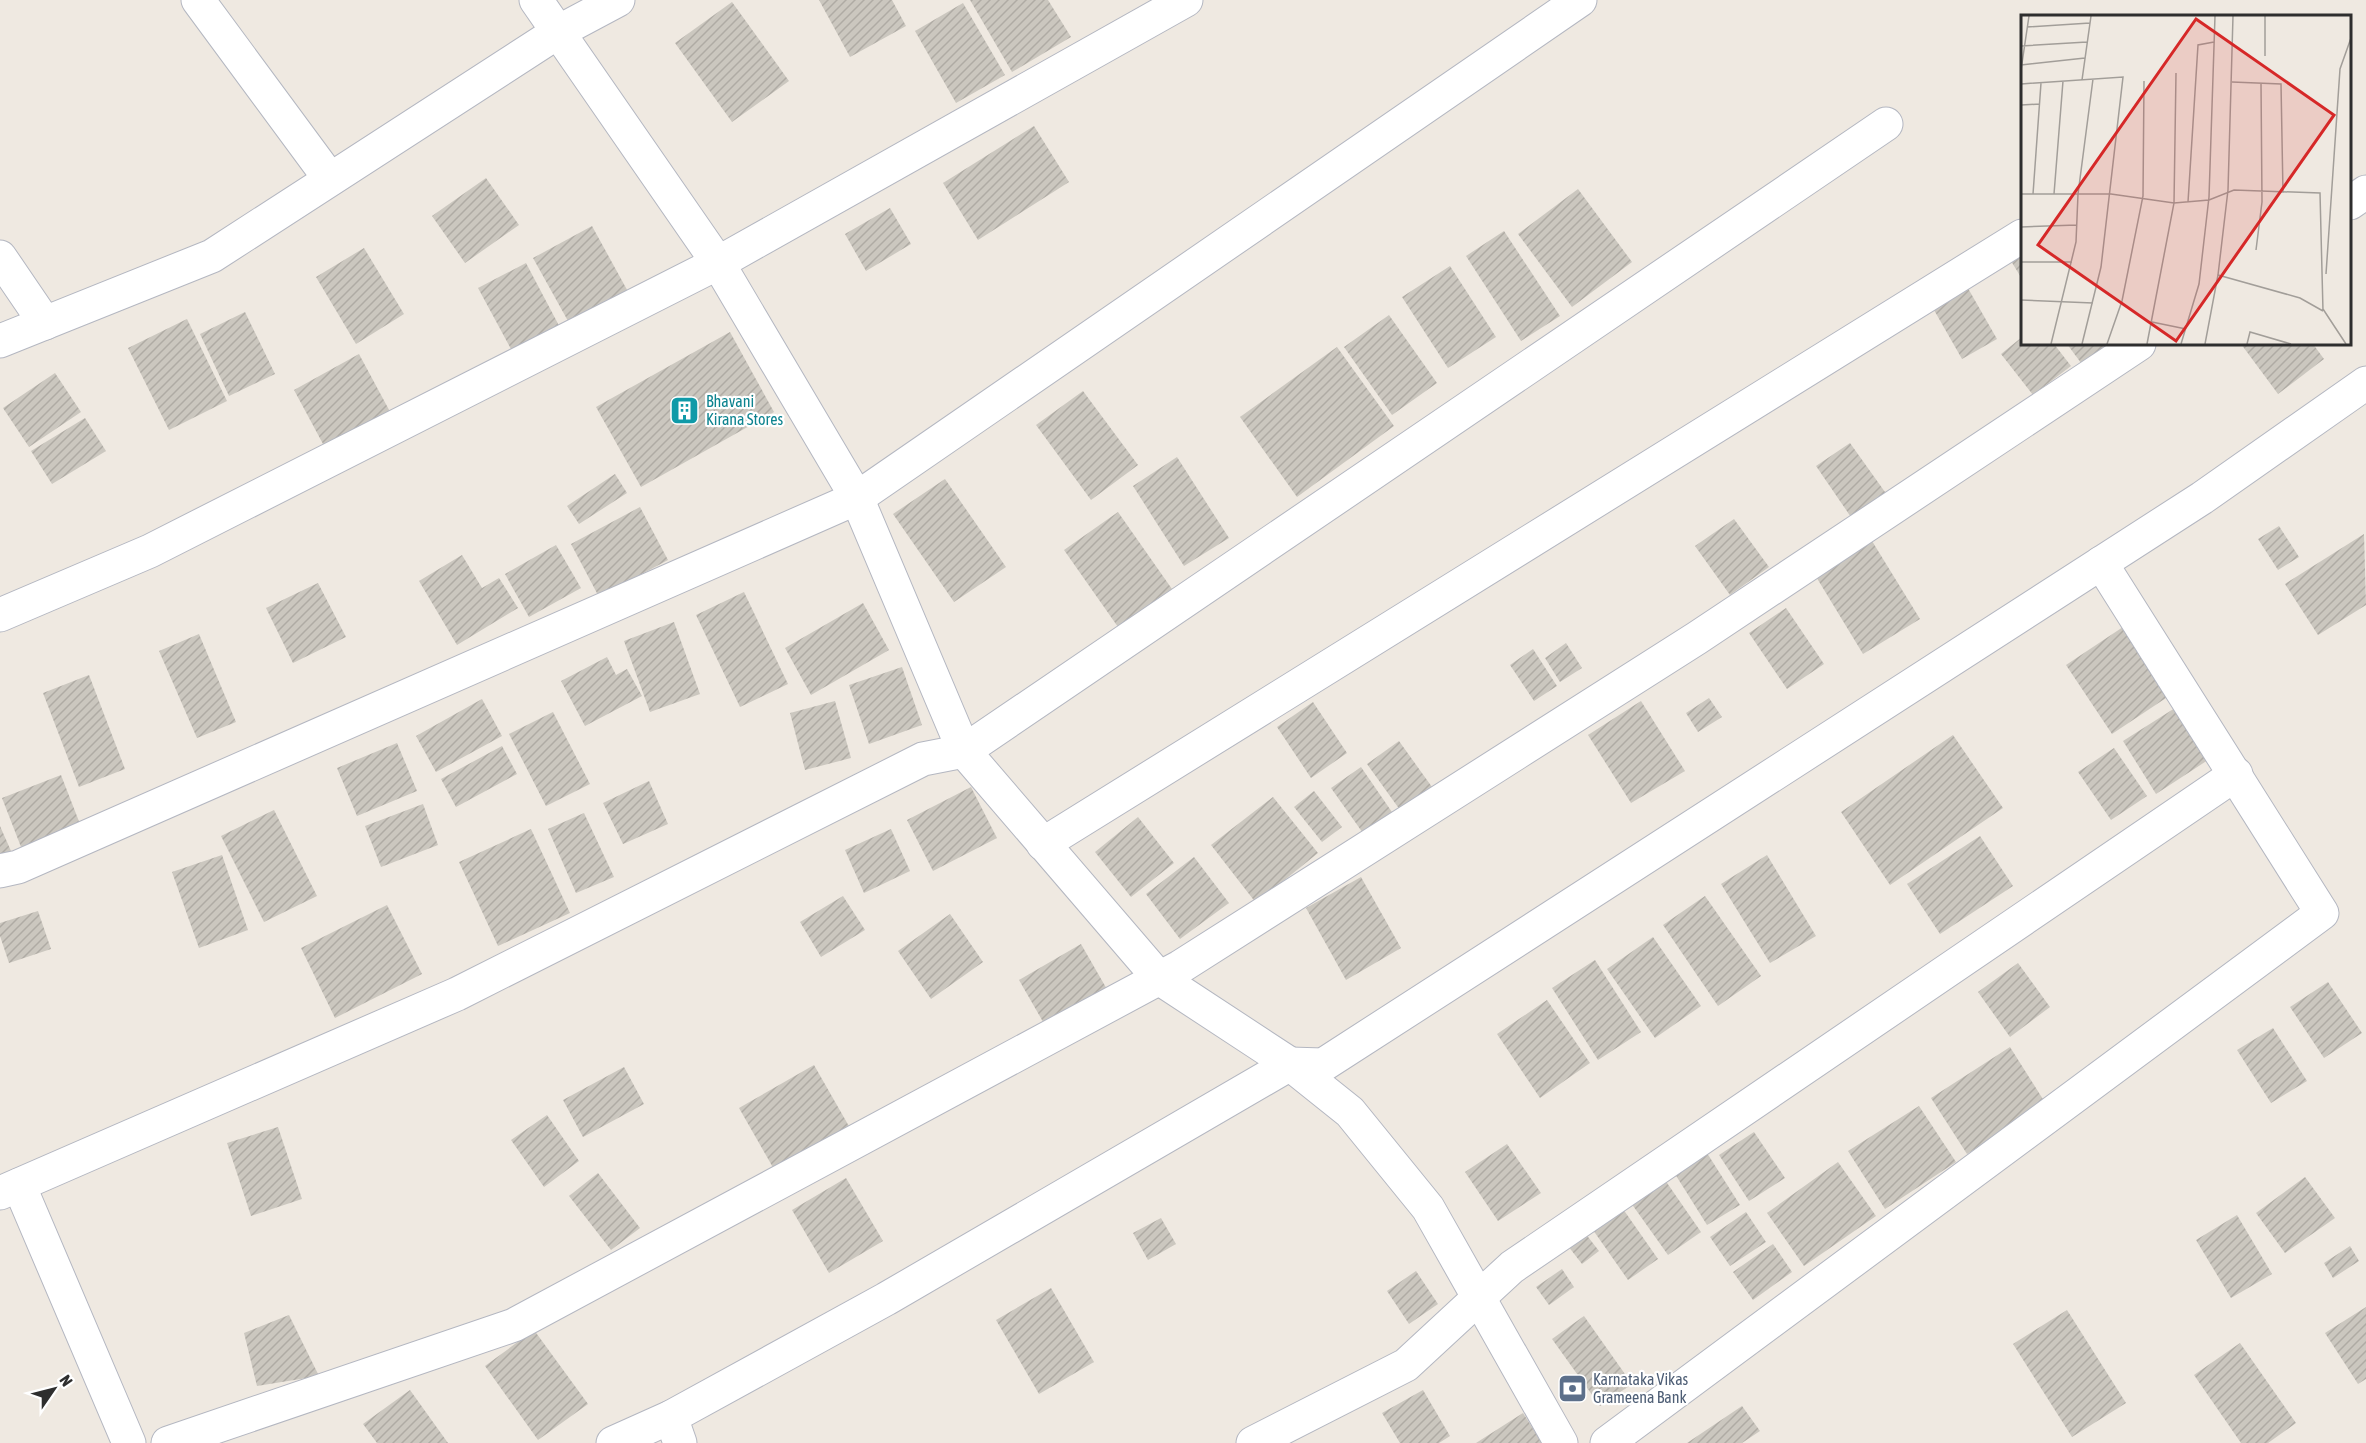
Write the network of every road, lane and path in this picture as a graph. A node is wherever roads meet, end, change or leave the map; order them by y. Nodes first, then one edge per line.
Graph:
1 (198, 0) edge
2 (536, 0) edge
3 (618, 0) edge
4 (1186, 0) edge
5 (1580, 0) edge
6 (558, 32) junction
7 (1886, 124) dead end
8 (330, 179) junction
9 (2366, 192) edge
10 (2351, 202) edge
11 (2021, 237) edge
12 (0, 257) edge
13 (718, 263) junction
14 (45, 323) junction
15 (0, 341) edge
16 (2137, 345) edge
17 (2366, 383) edge
18 (856, 498) junction
19 (2101, 562) junction
20 (0, 615) edge
21 (964, 751) junction
22 (2236, 774) junction
23 (1043, 844) junction
24 (0, 871) edge
25 (1159, 978) junction
26 (1290, 1064) junction
27 (10, 1189) edge
28 (1478, 1298) junction
29 (676, 1430) edge
30 (129, 1443) edge
31 (168, 1443) edge
32 (613, 1443) edge
33 (1253, 1443) edge
34 (1560, 1443) edge
35 (1607, 1443) edge

1 - 8 street
2 - 6 street
3 - 6 street
4 - 13 street
5 - 18 street
6 - 8 street
6 - 13 street
7 - 21 street
8 - 14 street
9 - 10 street
11 - 23 street
12 - 14 street
13 - 18 street
13 - 20 street
14 - 15 street
16 - 25 street
17 - 19 street
18 - 21 street
18 - 24 street
19 - 22 street
19 - 26 street
21 - 23 street
21 - 27 street
22 - 28 street
22 - 35 street
23 - 25 street
25 - 26 street
25 - 31 street
26 - 28 street
26 - 29 street
27 - 30 street
28 - 33 street
28 - 34 street
29 - 32 street

